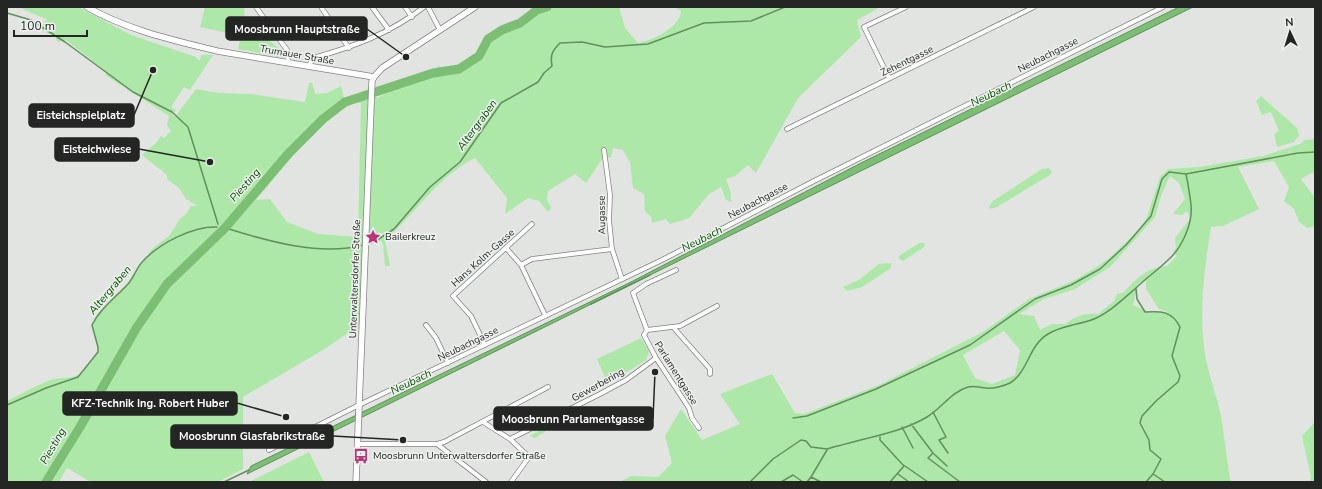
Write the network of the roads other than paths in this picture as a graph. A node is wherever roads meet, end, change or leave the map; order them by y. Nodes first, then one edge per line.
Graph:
1 (87, 7) edge
2 (256, 7) edge
3 (321, 7) edge
4 (372, 7) edge
5 (405, 7) edge
6 (424, 7) edge
7 (428, 7) edge
8 (475, 7) edge
9 (906, 7) edge
10 (1034, 7) edge
11 (1152, 7) edge
12 (1163, 7) edge
13 (1156, 10) junction
14 (412, 16) junction
15 (389, 30) junction
16 (440, 30) junction
17 (349, 48) junction
18 (288, 63) junction
19 (309, 66) junction
20 (374, 76) junction
21 (889, 78) junction
22 (787, 129) dead end
23 (604, 150) dead end
24 (532, 224) dead end
25 (506, 248) junction
26 (612, 249) junction
27 (521, 265) junction
28 (676, 270) dead end
29 (622, 279) junction
30 (717, 306) dead end
31 (546, 315) junction
32 (426, 325) dead end
33 (673, 327) junction
34 (647, 330) junction
35 (485, 345) junction
36 (656, 358) junction
37 (448, 363) junction
38 (710, 374) dead end
39 (548, 387) dead end
40 (359, 405) junction
41 (483, 422) junction
42 (699, 428) dead end
43 (510, 439) junction
44 (358, 444) junction
45 (437, 444) junction
46 (269, 450) dead end
47 (356, 482) edge
48 (486, 482) edge
49 (511, 482) edge

1 - 18 main road, Trumauer Straße
2 - 18 street
3 - 17 street
4 - 15 street
5 - 14 street
6 - 14 street
7 - 16 street
8 - 16 main road
9 - 21 street
10 - 21 street, Zehentgasse
11 - 13 street
12 - 13 street, Neubachgasse
13 - 29 street, Neubachgasse
14 - 15 street
15 - 17 street
16 - 20 main road
17 - 19 street
18 - 19 main road, Trumauer Straße
19 - 20 main road, Trumauer Straße
20 - 40 main road, Unterwaltersdorfer Straße
21 - 22 street, Zehentgasse
23 - 26 street, Augasse
24 - 25 street, Hans Kolm-Gasse
25 - 27 street
25 - 35 street, Hans Kolm-Gasse
26 - 27 street
26 - 29 street, Augasse
27 - 31 street
28 - 34 street
29 - 31 street, Neubachgasse
30 - 33 street, Parlamentgasse
31 - 35 street, Neubachgasse
32 - 37 street
33 - 34 street, Parlamentgasse
33 - 38 street
34 - 36 street, Parlamentgasse
35 - 37 street, Neubachgasse
36 - 42 street, Parlamentgasse
36 - 43 street, Gewerbering
37 - 40 street, Neubachgasse
39 - 41 street
40 - 44 main road, Unterwaltersdorfer Straße
40 - 46 street, Neubachgasse
41 - 43 street
41 - 45 street
43 - 49 street
44 - 45 street
44 - 47 main road, Unterwaltersdorfer Straße
45 - 48 street

